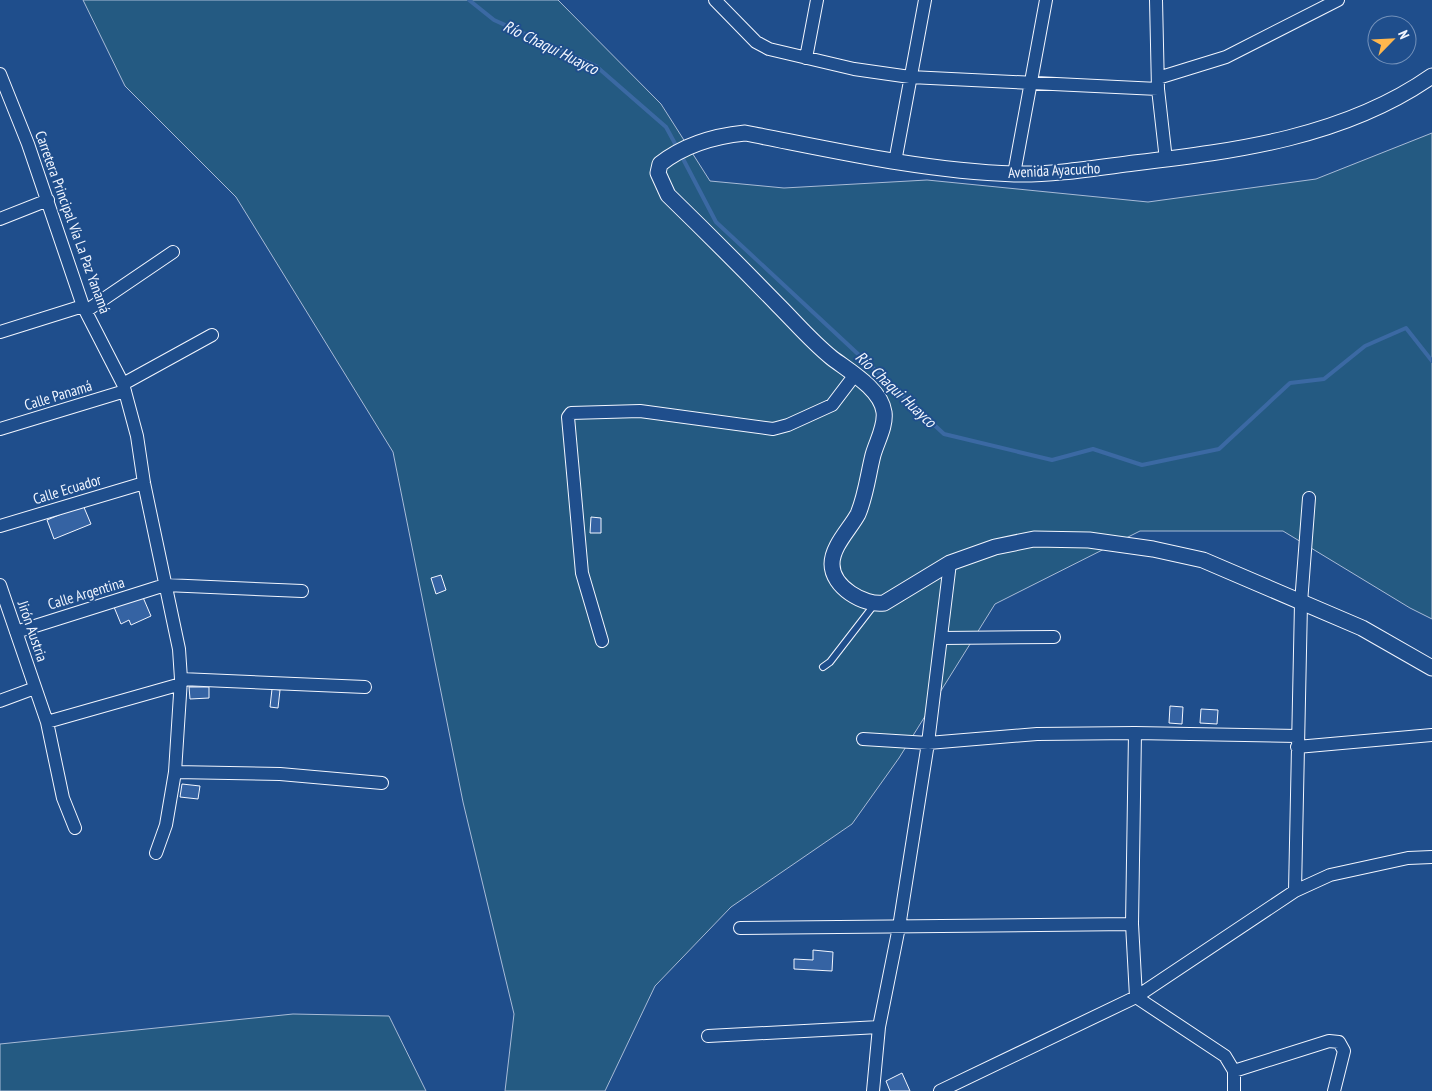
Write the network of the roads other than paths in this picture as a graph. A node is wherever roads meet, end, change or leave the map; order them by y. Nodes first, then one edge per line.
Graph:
1 (715, 0) edge
2 (817, 0) edge
3 (925, 0) edge
4 (1046, 0) edge
5 (1156, 0) edge
6 (1338, 0) edge
7 (806, 58) junction
8 (0, 74) edge
9 (1432, 76) edge
10 (910, 77) junction
11 (1032, 82) junction
12 (1158, 84) junction
13 (1166, 160) junction
14 (895, 162) junction
15 (1014, 174) junction
16 (48, 200) junction
17 (0, 219) edge
18 (173, 252) dead end
19 (85, 309) junction
20 (0, 332) edge
21 (212, 335) dead end
22 (854, 376) junction
23 (124, 388) junction
24 (0, 429) edge
25 (144, 483) junction
26 (1309, 498) dead end
27 (0, 526) edge
28 (950, 563) junction
29 (0, 585) edge
30 (165, 585) junction
31 (302, 591) dead end
32 (1301, 603) junction
33 (874, 604) junction
34 (16, 632) junction
35 (1054, 637) dead end
36 (942, 638) junction
37 (602, 642) dead end
38 (823, 667) dead end
39 (1432, 668) edge
40 (181, 681) junction
41 (365, 687) dead end
42 (35, 688) junction
43 (0, 701) edge
44 (47, 722) junction
45 (1135, 733) junction
46 (1432, 735) edge
47 (863, 739) dead end
48 (1297, 741) junction
49 (928, 743) junction
50 (175, 772) junction
51 (382, 782) dead end
52 (75, 828) dead end
53 (156, 854) dead end
54 (1432, 857) edge
55 (1295, 891) junction
56 (1132, 924) junction
57 (899, 927) junction
58 (740, 928) dead end
59 (1136, 997) junction
60 (879, 1027) junction
61 (708, 1036) dead end
62 (1234, 1071) junction
63 (873, 1091) edge
64 (940, 1091) edge
65 (1234, 1091) edge
66 (1334, 1091) edge

1 - 7 street
2 - 7 street
3 - 10 street
4 - 11 street
5 - 12 street
6 - 12 street
7 - 10 street
8 - 16 street, Carretera Principal Vía La Paz Yanamá
9 - 13 street, Avenida Ayacucho
10 - 11 street
10 - 14 street
11 - 12 street
11 - 15 street
12 - 13 street
13 - 15 street, Avenida Ayacucho
14 - 15 street, Avenida Ayacucho
14 - 22 street, Avenida Ayacucho
16 - 17 street
16 - 19 street, Carretera Principal Vía La Paz Yanamá
18 - 19 street
19 - 20 street
19 - 23 street, Carretera Principal Vía La Paz Yanamá
21 - 23 street, Calle Panamá
22 - 33 street
22 - 37 street
23 - 24 street, Calle Panamá
23 - 25 street, Carretera Principal Vía La Paz Yanamá
25 - 27 street, Calle Ecuador
25 - 30 street, Carretera Principal Vía La Paz Yanamá
26 - 32 street
28 - 32 street
28 - 33 street
28 - 36 street
29 - 34 street, Jirón Austria
30 - 31 street
30 - 34 street, Calle Argentina
30 - 40 street, Carretera Principal Vía La Paz Yanamá
32 - 39 street
32 - 48 street
33 - 38 lane
34 - 42 street, Jirón Austria
35 - 36 street
36 - 49 street
40 - 41 street
40 - 44 street
40 - 50 street, Carretera Principal Vía La Paz Yanamá
42 - 43 street
42 - 44 street, Jirón Austria
44 - 52 street, Jirón Austria
45 - 48 street
45 - 49 street
45 - 56 street
46 - 48 street
47 - 49 street
48 - 55 street
49 - 57 street
50 - 51 street
50 - 53 street, Carretera Principal Vía La Paz Yanamá
54 - 55 street
55 - 59 street
56 - 57 street
56 - 59 street
57 - 58 street
57 - 60 street
59 - 62 street
59 - 64 street
60 - 61 street
60 - 63 street
62 - 65 street
62 - 66 street

